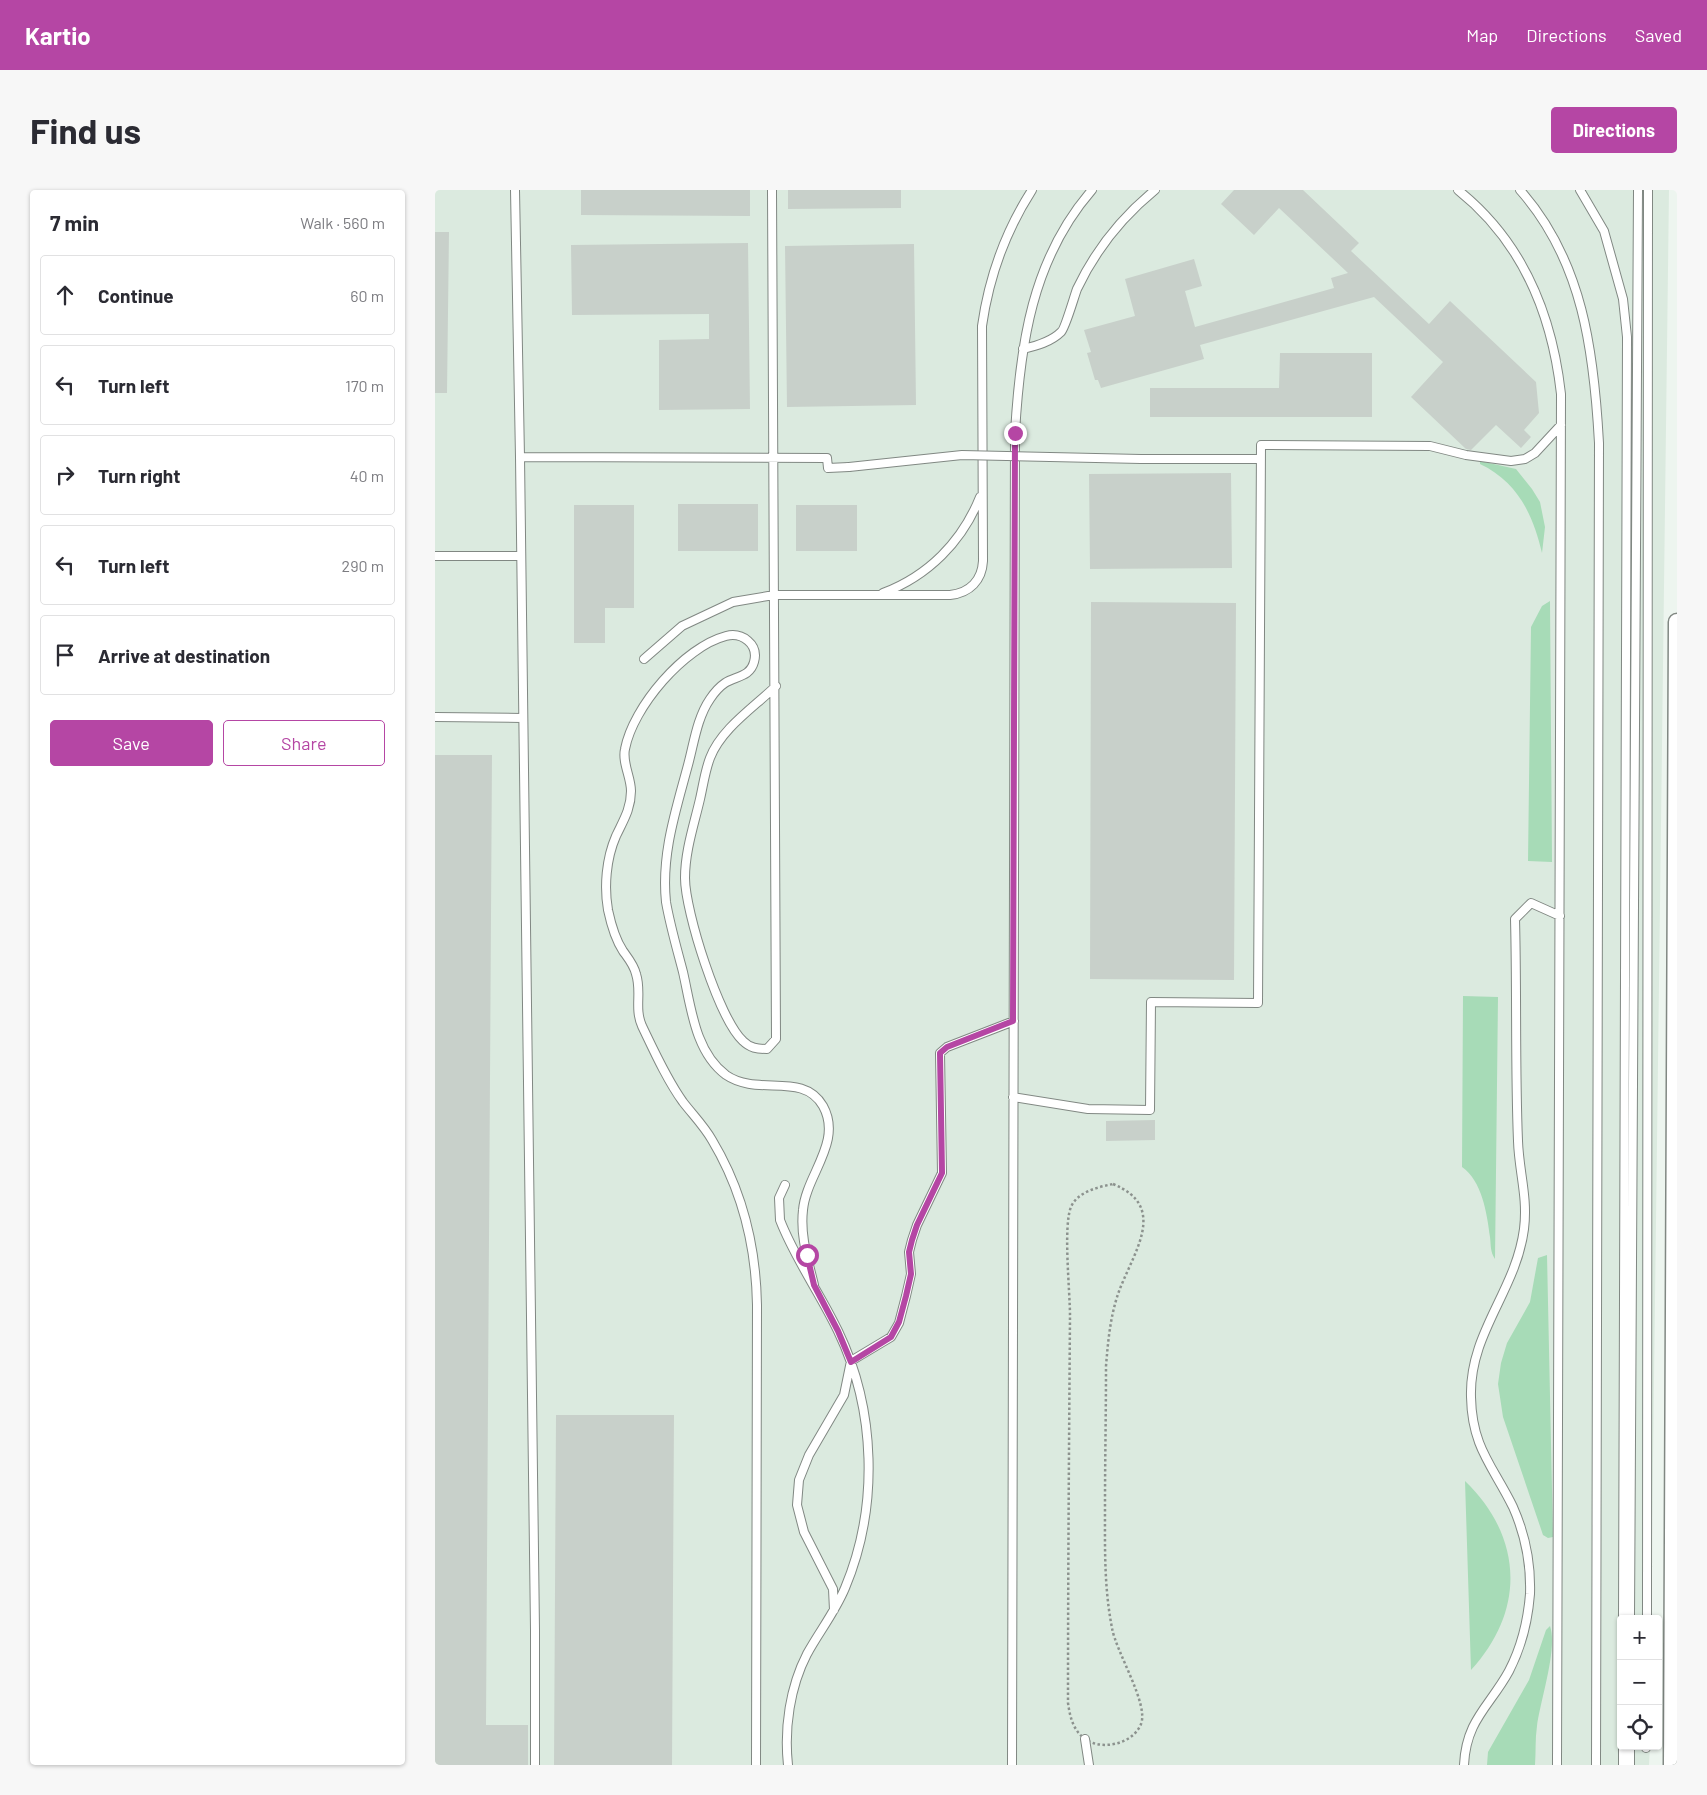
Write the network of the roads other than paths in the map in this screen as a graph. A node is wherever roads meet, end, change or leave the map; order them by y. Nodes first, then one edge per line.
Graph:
1 (515, 190) edge
2 (772, 190) edge
3 (1032, 190) edge
4 (1093, 190) edge
5 (1155, 190) edge
6 (1458, 190) edge
7 (1520, 190) edge
8 (1580, 190) edge
9 (1638, 190) edge
10 (1648, 190) edge
11 (1023, 349) junction
12 (1561, 426) junction
13 (520, 457) junction
14 (775, 457) junction
15 (1261, 459) junction
16 (981, 494) junction
17 (435, 556) edge
18 (521, 556) junction
19 (775, 595) junction
20 (879, 595) junction
21 (1677, 622) edge
22 (643, 659) dead end
23 (776, 686) junction
24 (1677, 701) edge
25 (435, 717) edge
26 (522, 718) junction
27 (1676, 783) edge
28 (1560, 916) junction
29 (1677, 932) edge
30 (1013, 1021) junction
31 (1013, 1098) junction
32 (785, 1185) dead end
33 (1676, 1199) edge
34 (1676, 1279) edge
35 (814, 1285) junction
36 (851, 1362) junction
37 (834, 1610) junction
38 (1623, 1615) edge
39 (1631, 1615) edge
40 (1647, 1615) edge
41 (1675, 1734) edge
42 (1085, 1739) road end
43 (1623, 1750) edge
44 (1630, 1750) edge
45 (535, 1765) edge
46 (756, 1765) edge
47 (788, 1765) edge
48 (1012, 1765) edge
49 (1089, 1765) edge
50 (1464, 1765) edge
51 (1557, 1765) edge
52 (1596, 1765) edge
53 (1623, 1765) edge
54 (1630, 1765) edge
55 (1672, 1765) edge

1 - 13 lane
2 - 14 lane
3 - 16 lane
4 - 11 lane
5 - 11 lane
6 - 12 lane
7 - 52 lane
8 - 38 lane
9 - 39 lane
10 - 40 lane
11 - 30 lane
12 - 15 lane
12 - 28 lane
13 - 14 lane
13 - 18 lane
14 - 15 lane, bridge
14 - 19 lane
15 - 31 lane
16 - 20 lane
16 - 20 lane
17 - 18 lane
18 - 26 lane
19 - 20 lane
19 - 22 lane
19 - 23 lane
21 - 24 street
23 - 23 lane
24 - 27 street
25 - 26 lane
26 - 45 lane
27 - 29 street
28 - 50 lane
28 - 51 lane
29 - 33 street
30 - 31 lane
30 - 36 lane
31 - 48 lane
32 - 35 lane
33 - 34 street
34 - 41 street
35 - 36 lane
35 - 46 lane
36 - 37 lane
36 - 37 lane
37 - 47 lane
41 - 55 street
42 - 49 lane
43 - 53 lane
44 - 54 lane

